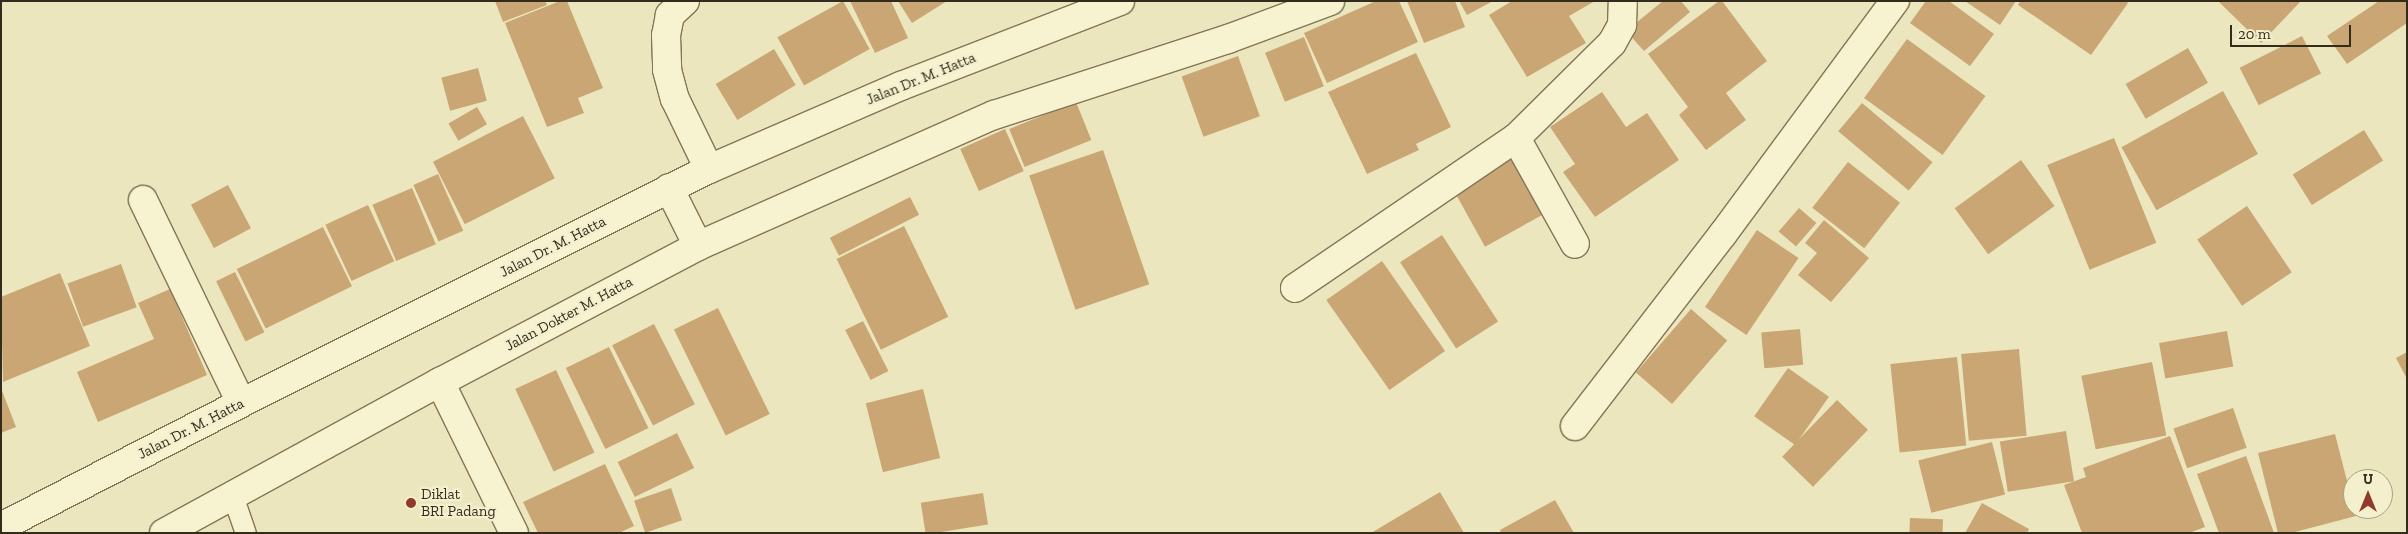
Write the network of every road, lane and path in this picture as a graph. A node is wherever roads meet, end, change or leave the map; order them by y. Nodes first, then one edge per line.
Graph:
1 (684, 1) edge
2 (1120, 1) edge
3 (1330, 1) edge
4 (1623, 1) edge
5 (1895, 1) edge
6 (1516, 138) junction
7 (709, 169) junction
8 (669, 188) junction
9 (143, 200) dead end
10 (1575, 244) dead end
11 (698, 246) junction
12 (1295, 288) dead end
13 (440, 382) junction
14 (241, 403) junction
15 (1575, 426) dead end
16 (233, 496) junction
17 (197, 526) edge
18 (1, 527) edge
19 (164, 533) edge
20 (246, 533) edge
21 (514, 533) edge

1 - 7 main road
2 - 7 main road, Jalan Dr. M. Hatta
3 - 11 main road
4 - 6 main road
5 - 15 main road
6 - 10 main road
6 - 12 main road
7 - 8 main road, Jalan Dr. M. Hatta
8 - 11 main road
8 - 14 main road, Jalan Dr. M. Hatta
9 - 14 main road
11 - 13 main road, Jalan Dokter M. Hatta
13 - 16 main road
13 - 21 main road
14 - 18 main road, Jalan Dr. M. Hatta
16 - 17 main road
16 - 20 lane
17 - 19 main road

